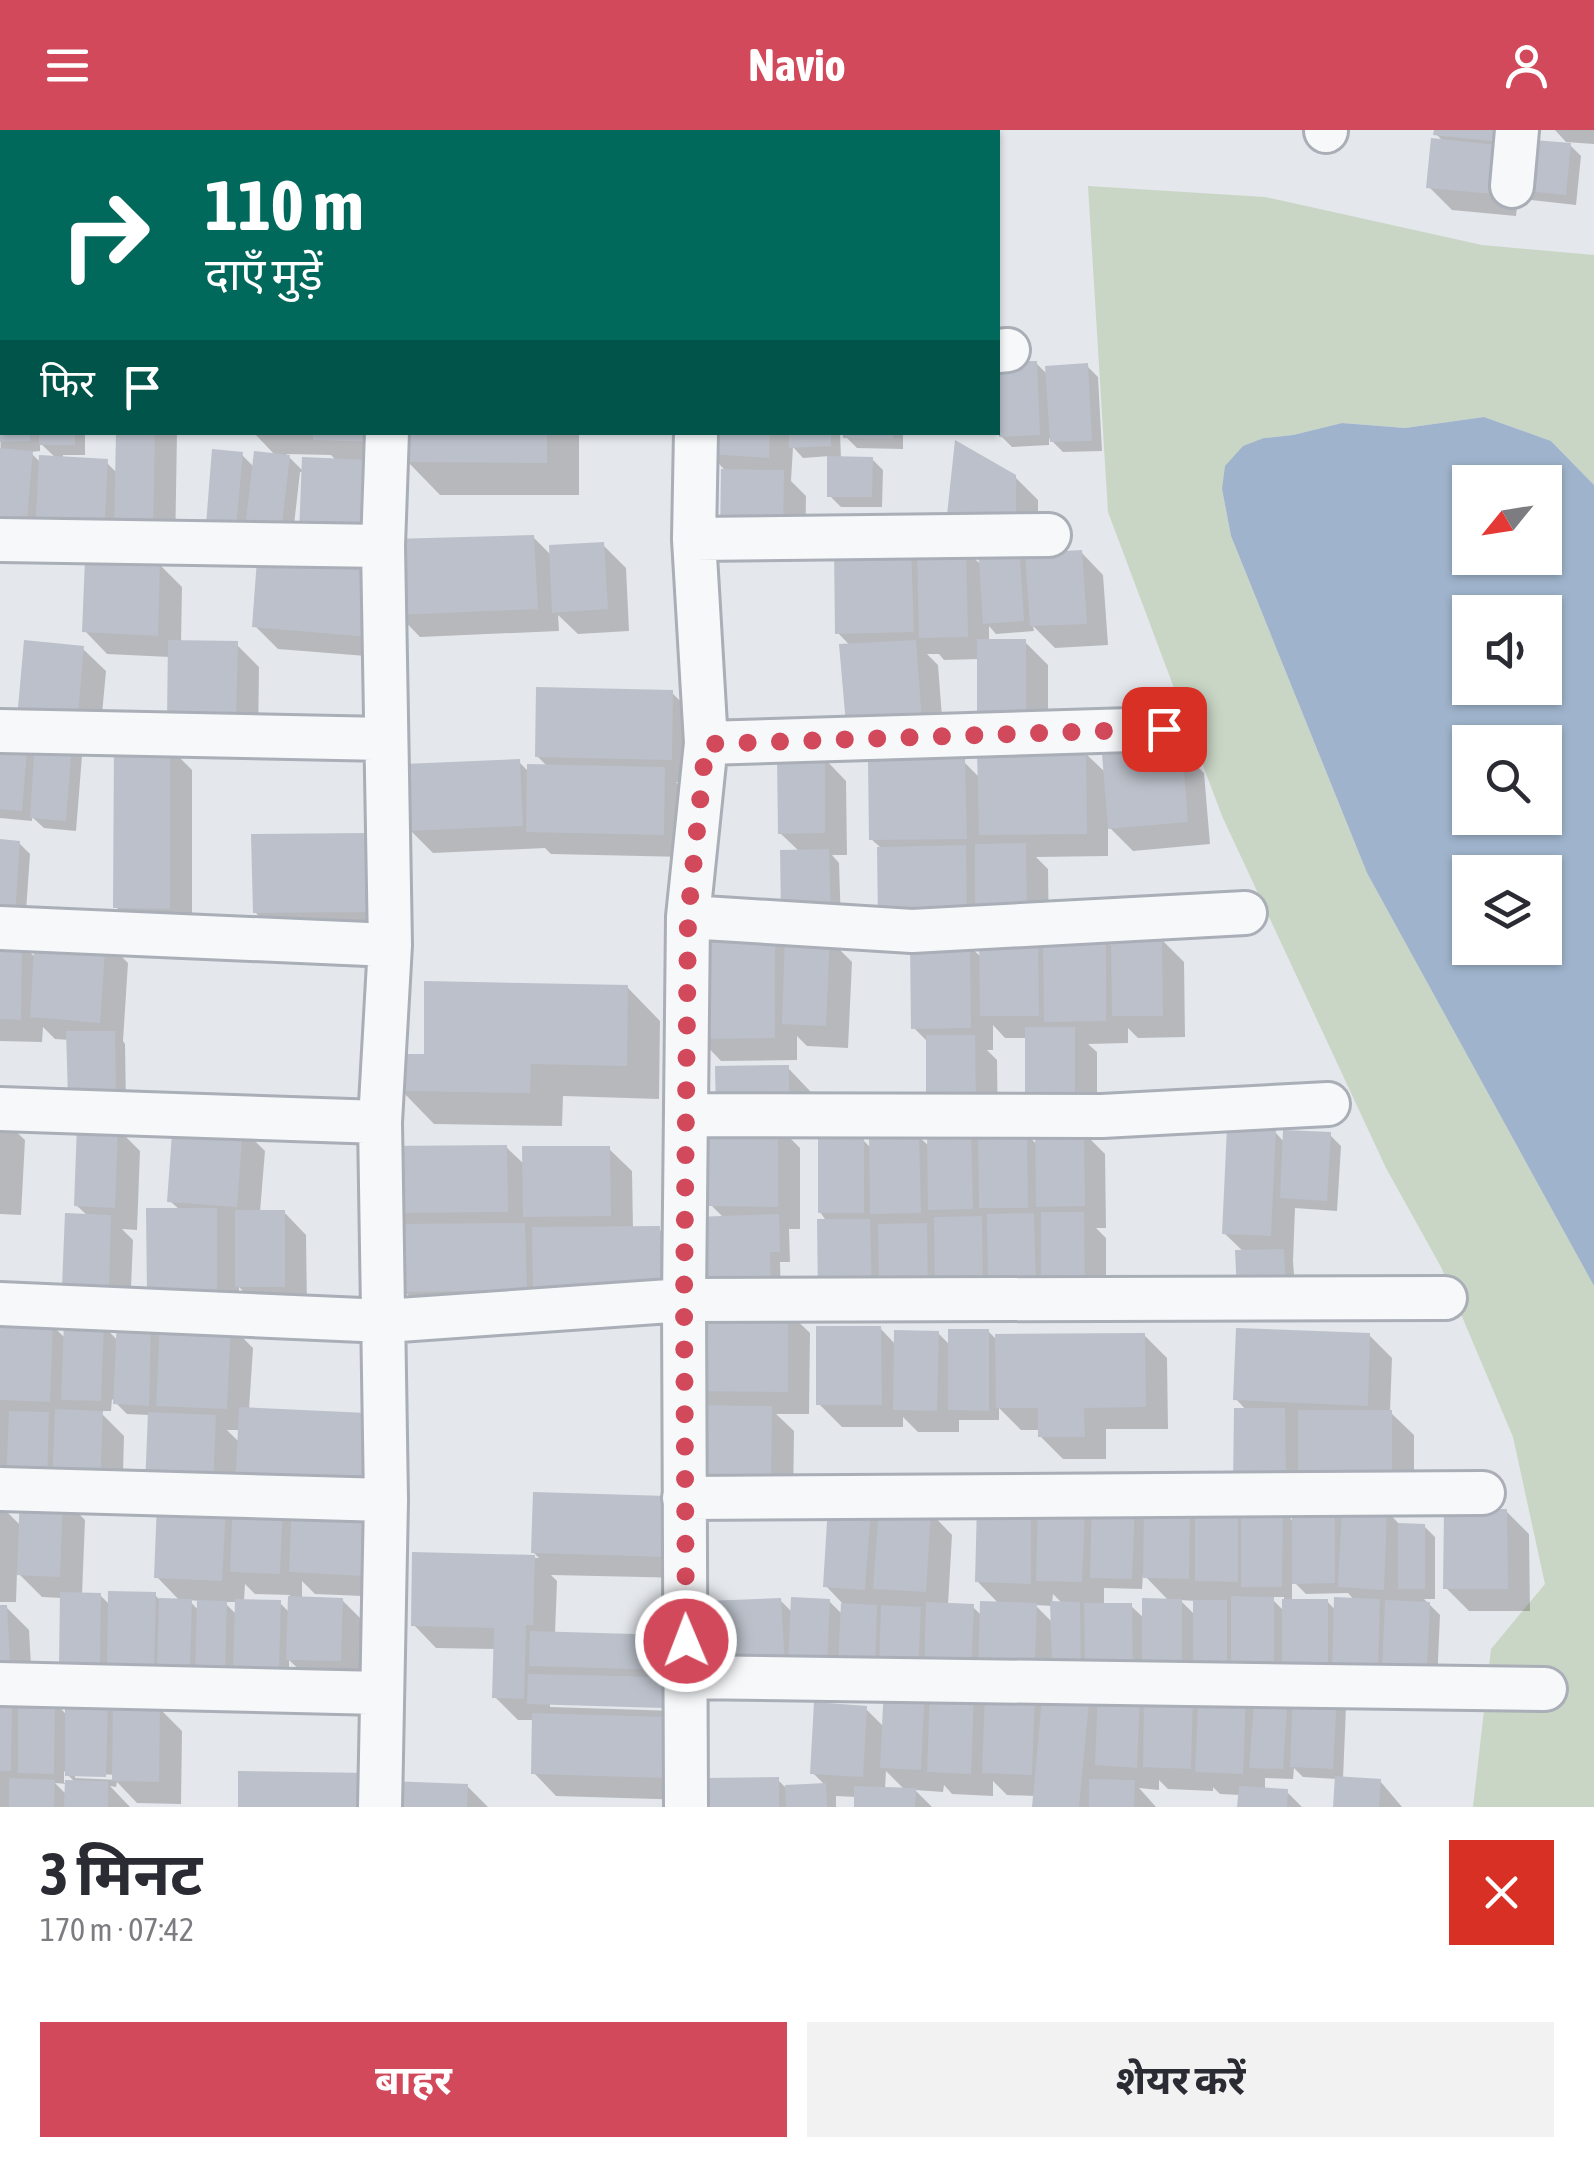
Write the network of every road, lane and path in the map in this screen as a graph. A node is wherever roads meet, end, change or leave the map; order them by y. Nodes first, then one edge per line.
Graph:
1 (1517, 130) edge
2 (1512, 186) dead end
3 (387, 435) edge
4 (696, 435) edge
5 (1049, 535) dead end
6 (694, 539) junction
7 (0, 540) edge
8 (382, 546) junction
9 (1164, 729) dead end
10 (0, 730) edge
11 (385, 739) junction
12 (706, 744) junction
13 (1245, 914) dead end
14 (688, 917) junction
15 (0, 928) edge
16 (390, 945) junction
17 (1328, 1104) dead end
18 (0, 1109) edge
19 (686, 1115) junction
20 (380, 1122) junction
21 (1445, 1298) dead end
22 (684, 1300) junction
23 (0, 1304) edge
24 (385, 1320) junction
25 (0, 1489) edge
26 (1483, 1493) dead end
27 (684, 1498) junction
28 (386, 1500) junction
29 (686, 1677) junction
30 (0, 1684) edge
31 (1545, 1689) dead end
32 (380, 1693) junction
33 (380, 1807) edge
34 (686, 1807) edge

1 - 2 street
3 - 8 street
4 - 6 street
5 - 6 street
6 - 12 street
7 - 8 street
8 - 11 street
9 - 12 street
10 - 11 street
11 - 16 street
12 - 14 street
13 - 14 street
14 - 19 street
15 - 16 street
16 - 20 street
17 - 19 street
18 - 20 street
19 - 22 street
20 - 24 street
21 - 22 street
22 - 24 street
22 - 27 street
23 - 24 street
24 - 28 street
25 - 28 street
26 - 27 street
27 - 29 street
28 - 32 street
29 - 31 street
29 - 34 street
30 - 32 street
32 - 33 street

